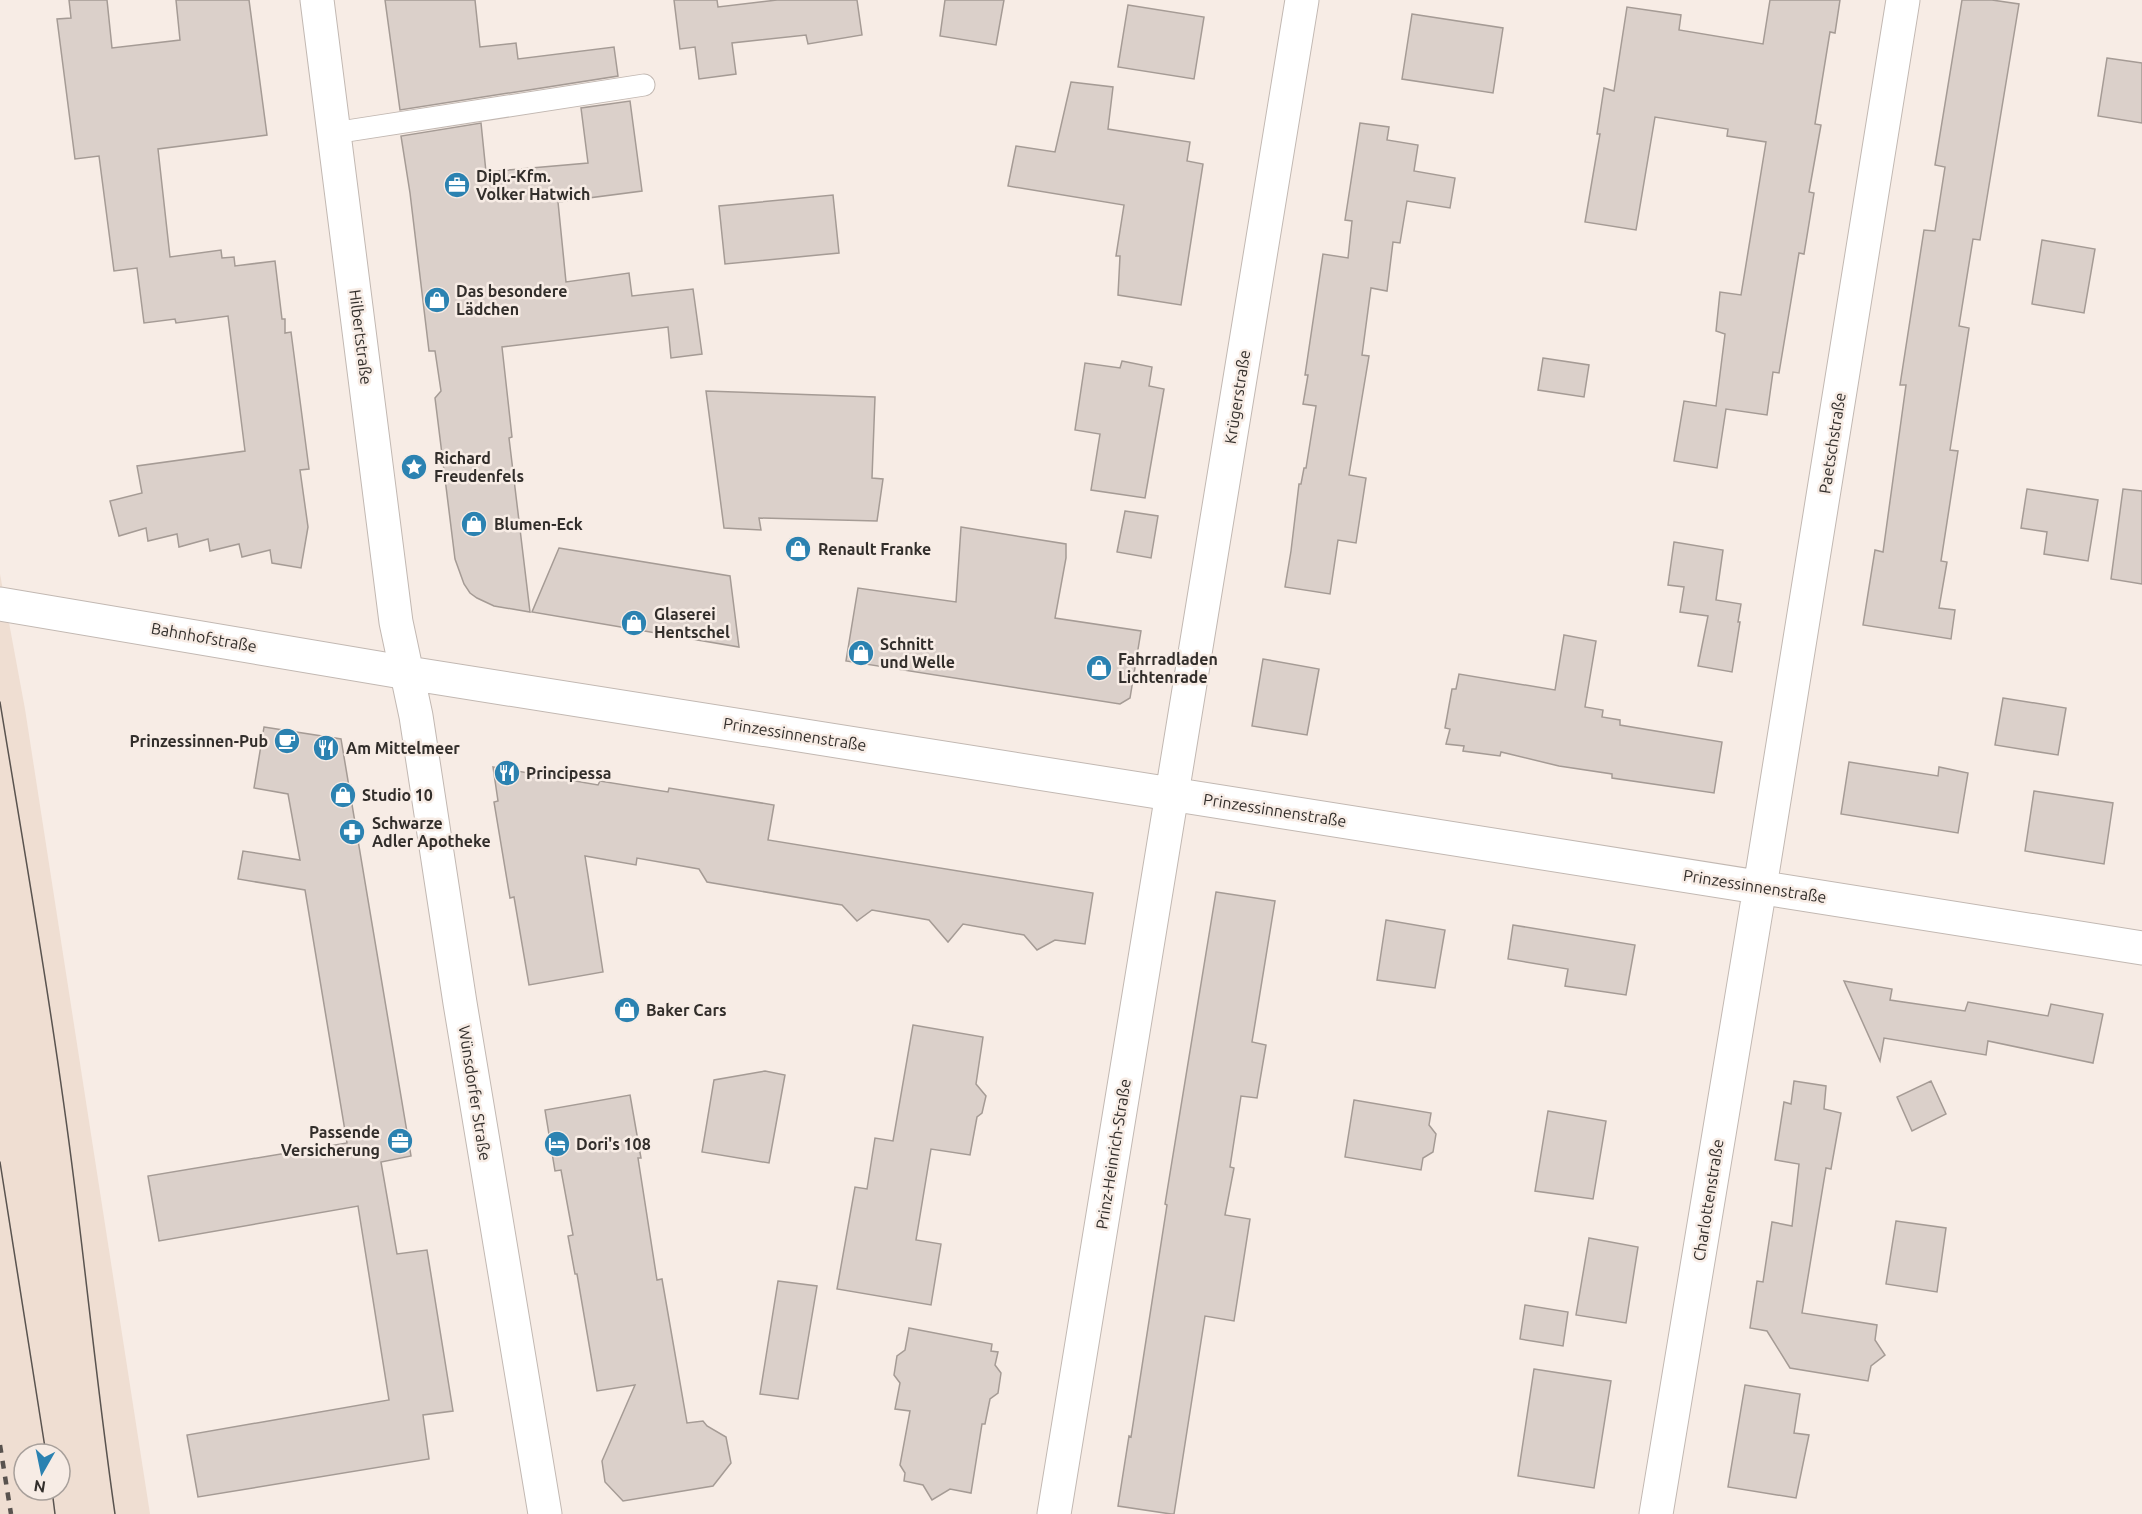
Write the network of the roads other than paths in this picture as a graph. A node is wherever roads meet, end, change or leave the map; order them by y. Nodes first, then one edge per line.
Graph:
1 (317, 0) edge
2 (1302, 0) edge
3 (1903, 0) edge
4 (644, 86) dead end
5 (334, 133) junction
6 (0, 604) edge
7 (408, 672) junction
8 (1173, 794) junction
9 (1760, 887) junction
10 (2142, 948) edge
11 (545, 1514) edge
12 (1054, 1514) edge
13 (1656, 1514) edge

1 - 5 street, Hilbertstraße
2 - 8 street, Krügerstraße
3 - 9 street, Paetschstraße
4 - 5 lane
5 - 7 street, Hilbertstraße
6 - 7 street, Bahnhofstraße
7 - 8 street, Prinzessinnenstraße
7 - 11 street, Wünsdorfer Straße
8 - 9 street, Prinzessinnenstraße
8 - 12 street, Prinz-Heinrich-Straße
9 - 10 street, Prinzessinnenstraße
9 - 13 street, Charlottenstraße

